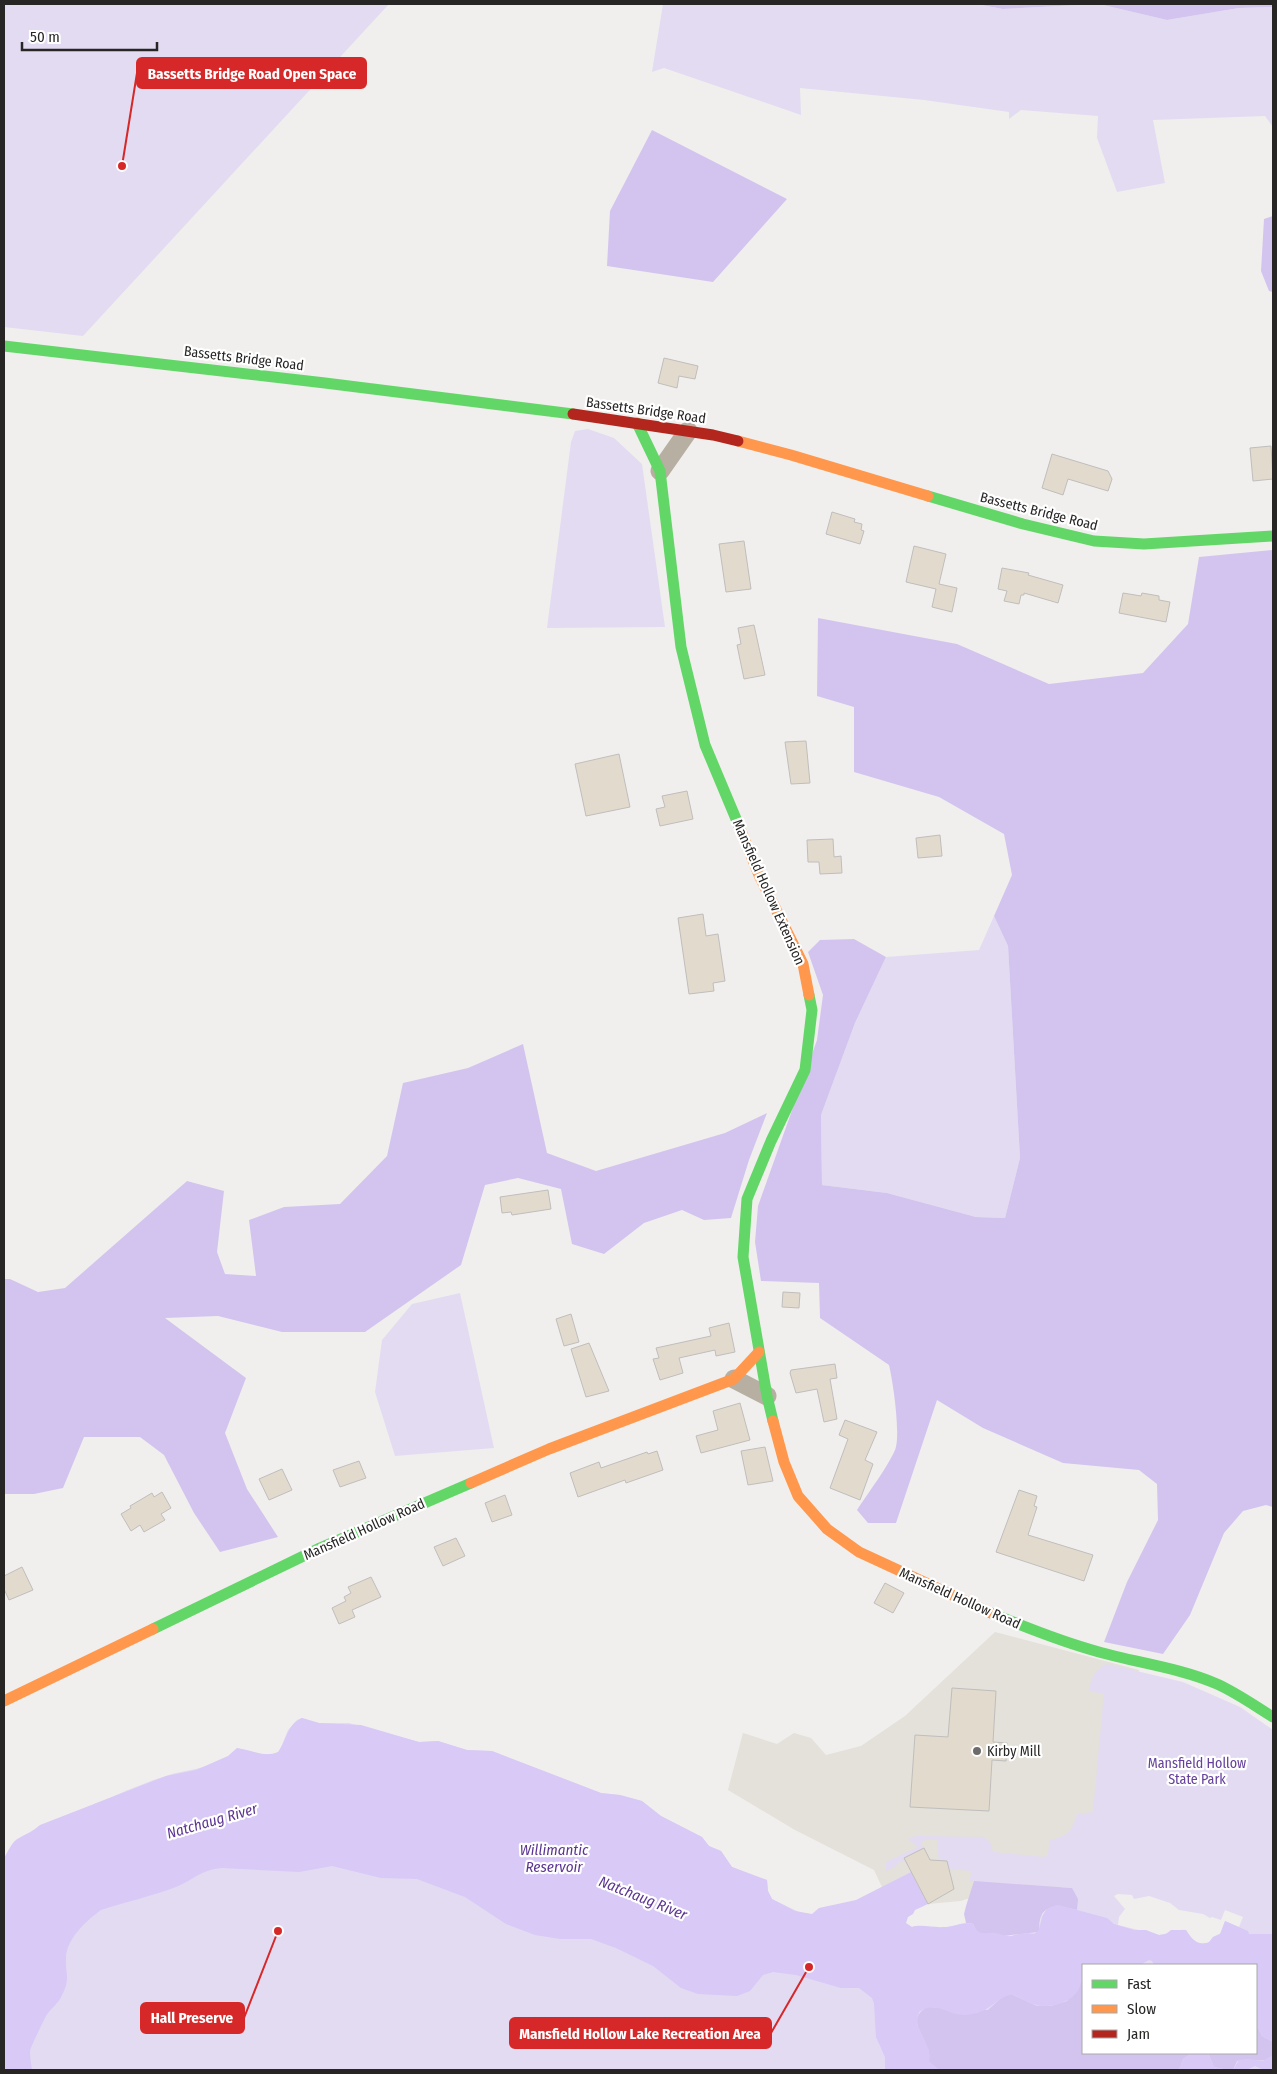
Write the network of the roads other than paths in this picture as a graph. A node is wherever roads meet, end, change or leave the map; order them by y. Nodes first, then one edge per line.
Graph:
1 (4, 346) edge
2 (637, 423) junction
3 (688, 431) junction
4 (660, 472) junction
5 (1273, 536) edge
6 (759, 1352) junction
7 (734, 1380) junction
8 (767, 1396) junction
9 (4, 1701) edge
10 (1273, 1717) edge

1 - 2 street, Bassetts Bridge Road
2 - 3 street, Bassetts Bridge Road
2 - 4 street, Mansfield Hollow Extension
3 - 4 street
3 - 5 street, Bassetts Bridge Road
4 - 6 street, Mansfield Hollow Extension
6 - 7 street
6 - 8 street, Mansfield Hollow Extension
7 - 8 street
7 - 9 street, Mansfield Hollow Road
8 - 10 street, Mansfield Hollow Road

